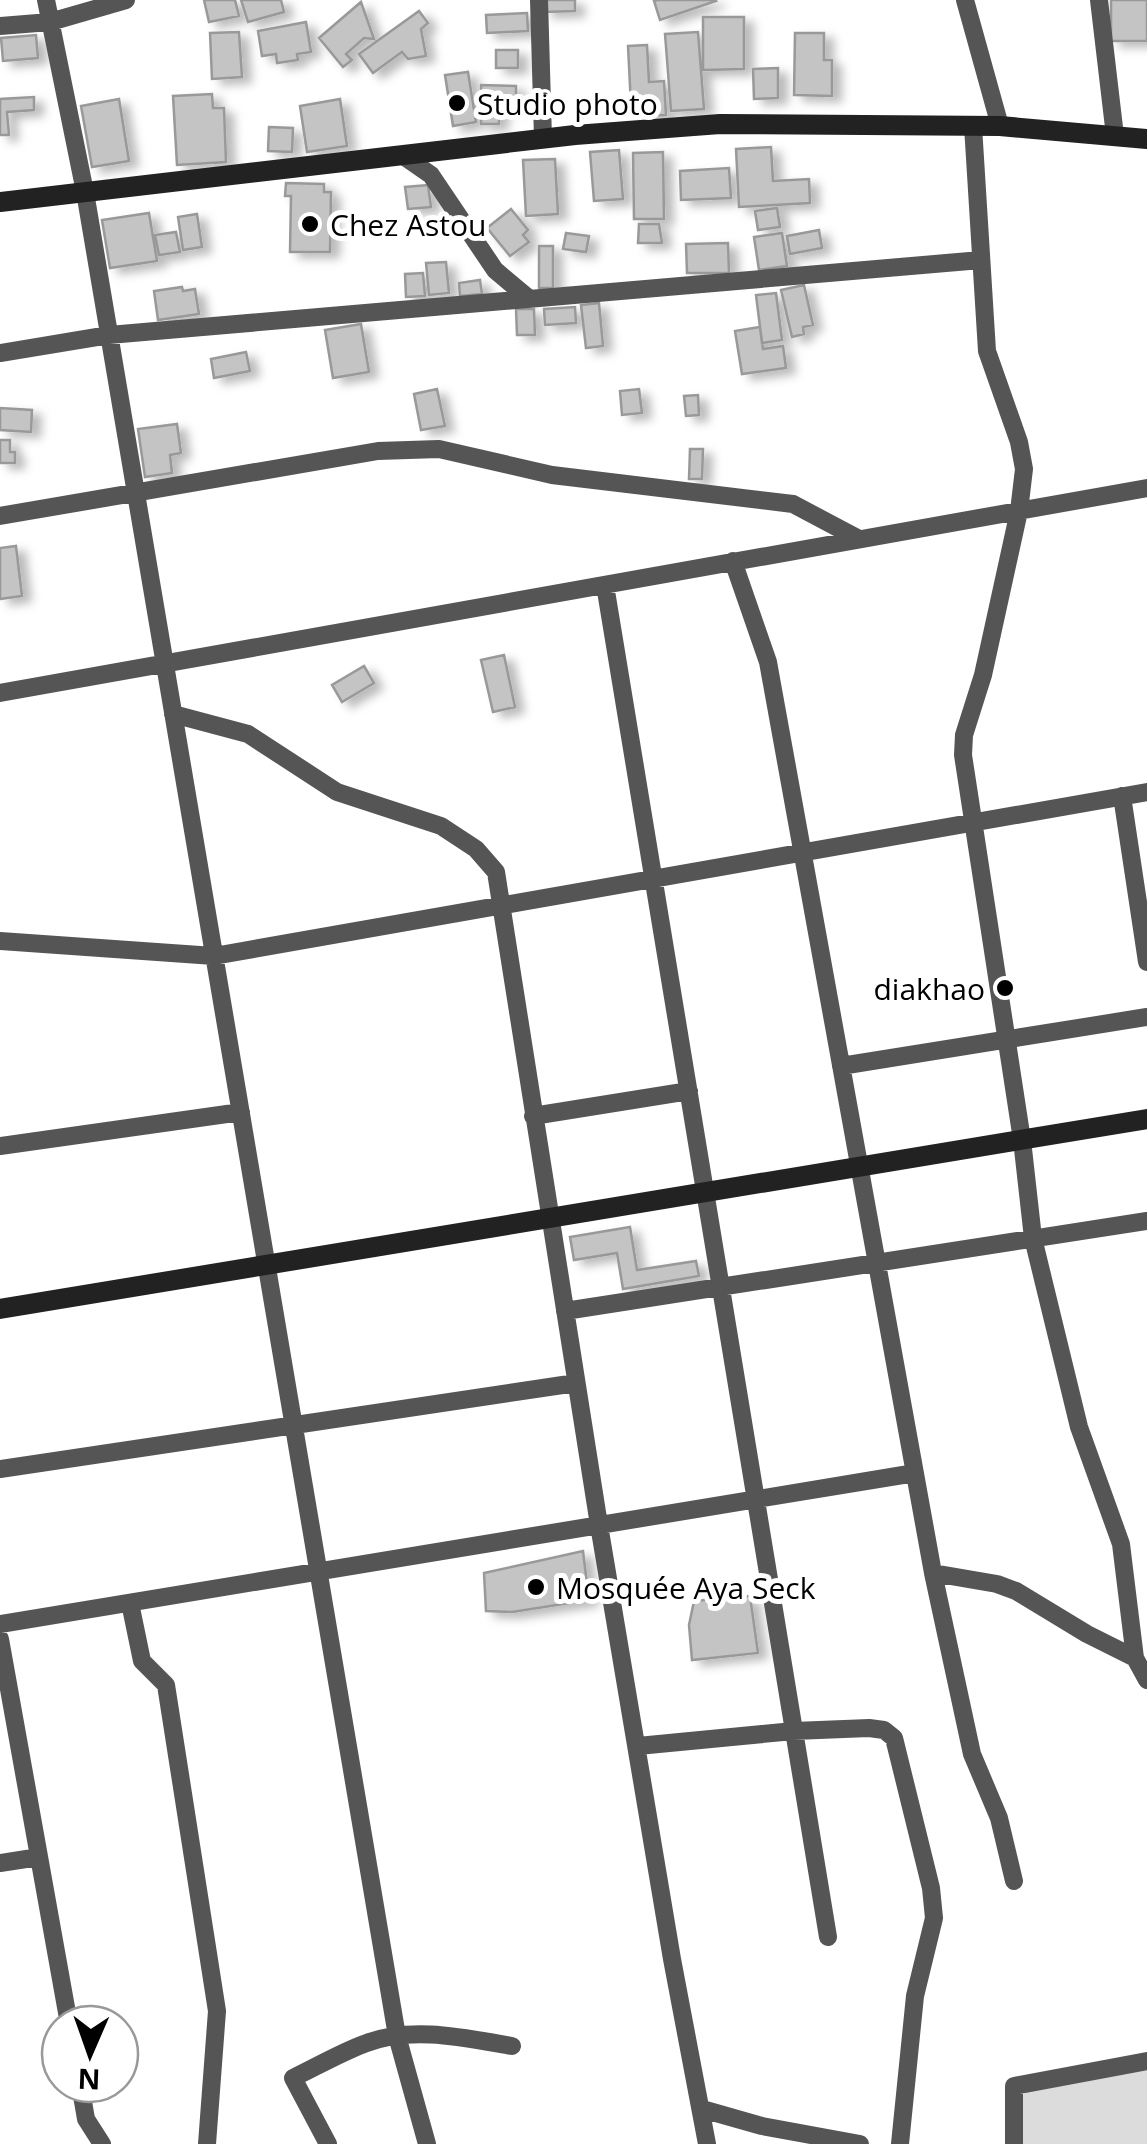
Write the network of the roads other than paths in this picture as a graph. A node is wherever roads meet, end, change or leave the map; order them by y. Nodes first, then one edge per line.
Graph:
1 (46, 0) edge
2 (126, 0) edge
3 (539, 0) edge
4 (965, 0) edge
5 (1099, 0) edge
6 (50, 22) junction
7 (0, 26) edge
8 (973, 126) junction
9 (1000, 126) junction
10 (1115, 136) junction
11 (543, 138) junction
12 (1147, 139) edge
13 (405, 157) junction
14 (85, 192) junction
15 (0, 202) edge
16 (982, 260) junction
17 (528, 297) junction
18 (109, 335) junction
19 (0, 353) edge
20 (1147, 488) edge
21 (136, 491) junction
22 (1020, 511) junction
23 (0, 516) edge
24 (860, 540) junction
25 (733, 562) junction
26 (606, 585) junction
27 (165, 664) junction
28 (0, 693) edge
29 (174, 714) junction
30 (1147, 792) edge
31 (1122, 796) junction
32 (973, 822) junction
33 (802, 852) junction
34 (654, 878) junction
35 (503, 905) junction
36 (0, 941) edge
37 (214, 956) junction
38 (1147, 962) edge
39 (1147, 1017) edge
40 (1007, 1040) junction
41 (841, 1066) junction
42 (689, 1091) junction
43 (241, 1112) junction
44 (533, 1116) junction
45 (1147, 1119) edge
46 (1022, 1140) junction
47 (0, 1146) edge
48 (859, 1167) junction
49 (706, 1192) junction
50 (550, 1218) junction
51 (1147, 1221) edge
52 (1033, 1238) junction
53 (876, 1262) junction
54 (266, 1264) junction
55 (721, 1287) junction
56 (0, 1309) edge
57 (565, 1311) junction
58 (576, 1383) junction
59 (294, 1424) junction
60 (0, 1468) edge
61 (915, 1473) junction
62 (756, 1499) junction
63 (599, 1525) junction
64 (319, 1572) junction
65 (933, 1573) junction
66 (130, 1603) junction
67 (0, 1624) edge
68 (0, 1639) edge
69 (1135, 1658) junction
70 (1147, 1680) edge
71 (794, 1731) junction
72 (638, 1746) junction
73 (39, 1856) junction
74 (0, 1863) edge
75 (1014, 1881) dead end
76 (828, 1937) dead end
77 (65, 2004) edge
78 (397, 2036) junction
79 (512, 2046) dead end
80 (1147, 2061) edge
81 (84, 2104) edge
82 (702, 2108) junction
83 (762, 2126) junction
84 (102, 2144) edge
85 (206, 2144) edge
86 (328, 2144) edge
87 (427, 2144) edge
88 (706, 2144) edge
89 (774, 2144) edge
90 (860, 2144) edge
91 (900, 2144) edge
92 (1014, 2144) edge

1 - 6 street
2 - 6 street
3 - 11 street
4 - 9 street
5 - 10 street
6 - 7 street
6 - 14 street
8 - 9 street
8 - 11 street
8 - 16 street
9 - 10 street
10 - 12 street
11 - 13 street
13 - 14 street
13 - 17 street
14 - 15 street
14 - 18 street
16 - 17 street
16 - 22 street
17 - 18 street
18 - 19 street
18 - 21 street
20 - 22 street
21 - 23 street
21 - 24 street
21 - 27 street
22 - 24 street
22 - 32 street
24 - 25 street
25 - 26 street
25 - 33 street
26 - 27 street
26 - 34 street
27 - 28 street
27 - 29 street
29 - 35 street
29 - 37 street
30 - 31 street
31 - 32 street
31 - 38 street
32 - 33 street
32 - 40 street
33 - 34 street
33 - 41 street
34 - 35 street
34 - 42 street
35 - 37 street
35 - 44 street
36 - 37 street
37 - 43 street
39 - 40 street
40 - 41 street
40 - 46 street
41 - 48 street
42 - 44 street
42 - 49 street
43 - 47 street
43 - 54 street
44 - 50 street
45 - 46 street
46 - 48 street
46 - 52 street
48 - 49 street
48 - 53 street
49 - 50 street
49 - 55 street
50 - 54 street
50 - 57 street
51 - 52 street
52 - 53 street
52 - 69 street
53 - 55 street
53 - 61 street
54 - 56 street
54 - 59 street
55 - 57 street
55 - 62 street
57 - 58 street
58 - 59 street
58 - 63 street
59 - 60 street
59 - 64 street
61 - 62 street
61 - 65 street
62 - 63 street
62 - 71 street
63 - 64 street
63 - 72 street
64 - 66 street
64 - 78 street
65 - 69 street
65 - 75 street
66 - 67 street
66 - 85 street
68 - 73 street
69 - 70 street
71 - 72 street
71 - 76 street
71 - 91 street
72 - 82 street
73 - 74 street
73 - 77 street
78 - 79 street
78 - 86 street
78 - 87 street
80 - 92 street
81 - 84 street
82 - 83 street
82 - 88 street
83 - 89 street
83 - 90 street

